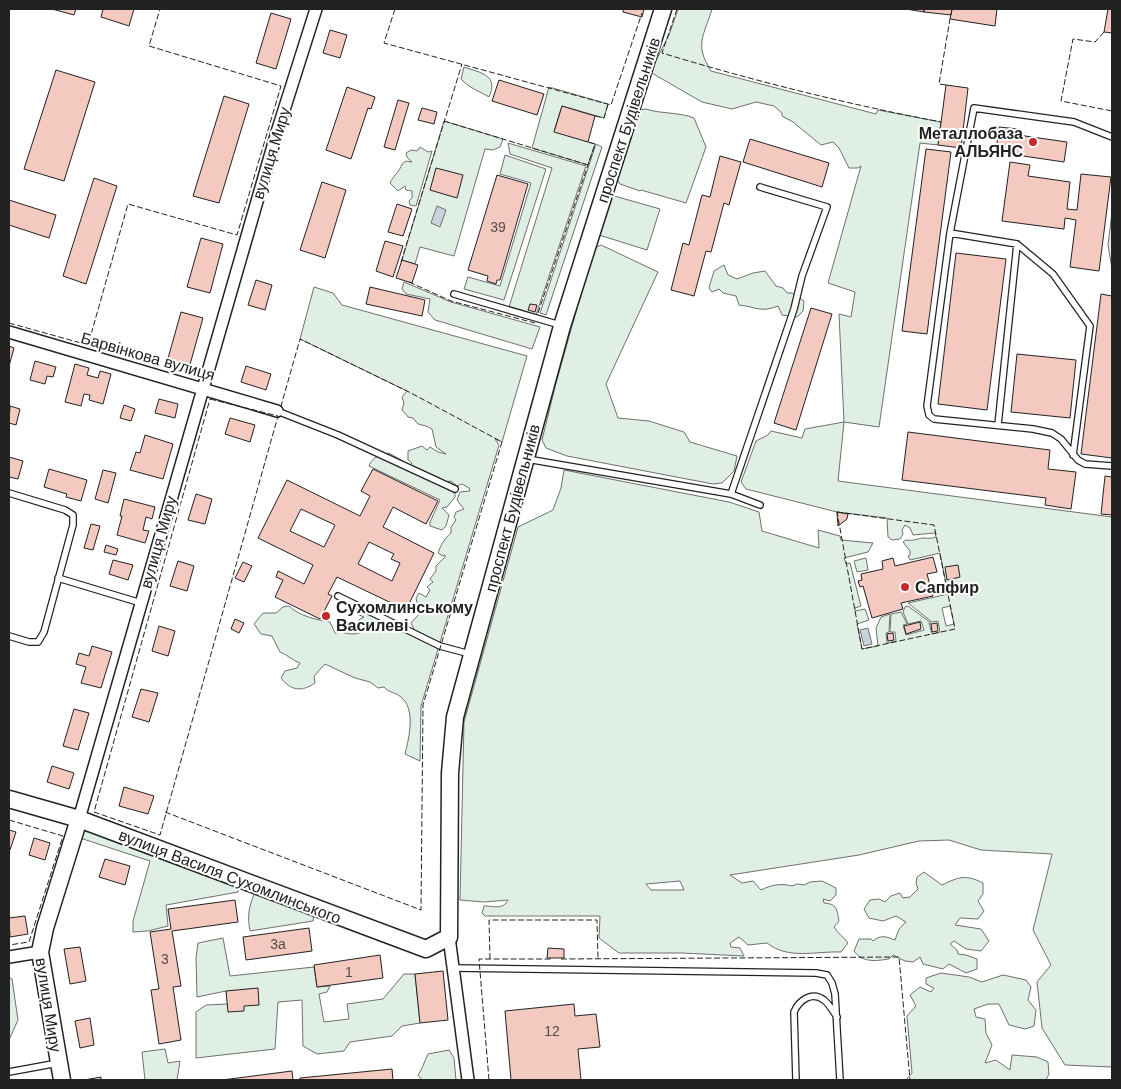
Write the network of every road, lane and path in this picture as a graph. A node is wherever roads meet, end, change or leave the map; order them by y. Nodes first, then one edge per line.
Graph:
1 (316, 9) edge
2 (663, 9) edge
3 (1112, 138) edge
4 (760, 187) dead end
5 (950, 233) junction
6 (1017, 244) junction
7 (454, 294) dead end
8 (562, 326) junction
9 (9, 332) edge
10 (202, 389) junction
11 (277, 411) joint
12 (998, 426) junction
13 (1073, 454) junction
14 (526, 458) junction
15 (1112, 466) edge
16 (455, 489) dead end
17 (9, 493) edge
18 (731, 494) junction
19 (760, 505) dead end
20 (58, 578) junction
21 (338, 596) dead end
22 (141, 603) junction
23 (9, 636) edge
24 (472, 654) junction
25 (9, 800) edge
26 (79, 819) junction
27 (449, 937) junction
28 (40, 952) junction
29 (9, 956) edge
30 (453, 968) junction
31 (837, 1017) junction
32 (59, 1063) junction
33 (9, 1072) edge
34 (62, 1080) edge
35 (468, 1080) edge
36 (796, 1080) edge
37 (840, 1080) edge

1 - 10 street, вулиця Миру
2 - 8 street, проспект Будівельників
3 - 5 lane
4 - 18 lane
5 - 6 lane
5 - 12 lane
6 - 12 lane
6 - 13 lane
7 - 8 lane
8 - 14 street, проспект Будівельників
9 - 10 street, Барвінкова вулиця
10 - 11 street, Барвінкова вулиця
10 - 22 street, вулиця Миру
11 - 16 lane
12 - 13 lane
13 - 15 lane
14 - 18 lane
14 - 24 street, проспект Будівельників
17 - 20 lane
18 - 19 lane
20 - 22 lane
20 - 23 lane
21 - 24 lane
22 - 26 street, вулиця Миру
24 - 27 street, проспект Будівельників
25 - 26 street, вулиця Василя Сухомлинського
26 - 27 street, вулиця Василя Сухомлинського
26 - 28 street, вулиця Миру
27 - 30 street, проспект Будівельників
28 - 29 street
28 - 32 street, вулиця Миру
30 - 31 lane
30 - 35 street, проспект Будівельників
31 - 36 lane
31 - 37 lane
32 - 33 lane
32 - 34 street, вулиця Миру

